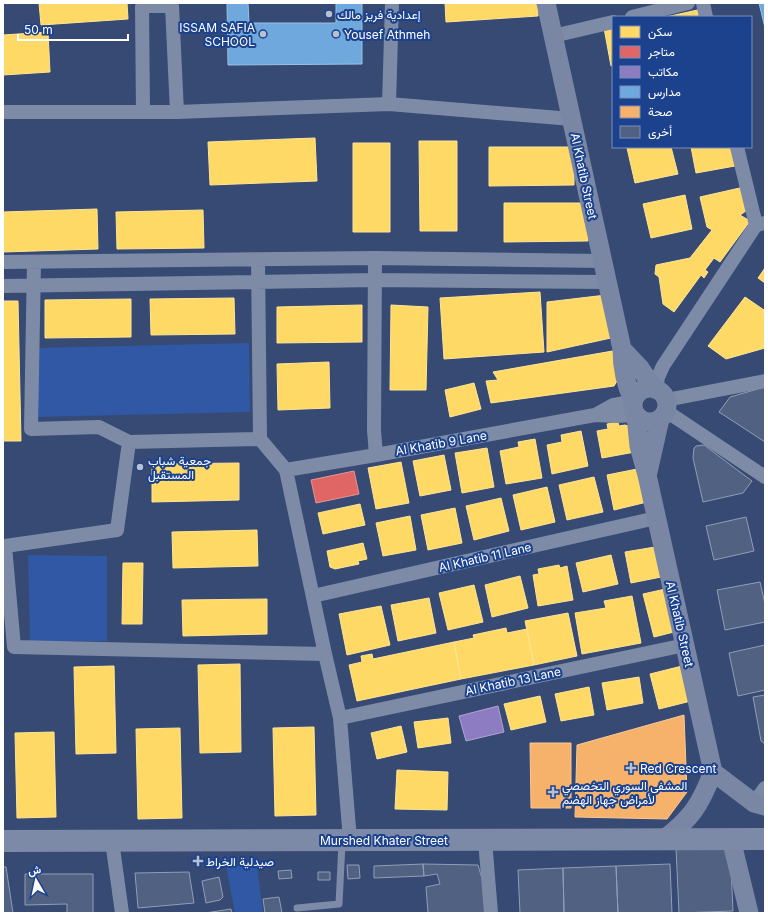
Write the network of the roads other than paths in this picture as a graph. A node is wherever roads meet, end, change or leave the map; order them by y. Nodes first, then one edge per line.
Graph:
1 (392, 3) edge
2 (546, 3) edge
3 (688, 3) edge
4 (703, 3) edge
5 (636, 16) edge
6 (706, 16) edge
7 (612, 22) edge
8 (554, 36) junction
9 (389, 104) junction
10 (3, 112) edge
11 (143, 112) junction
12 (177, 112) junction
13 (572, 119) junction
14 (737, 148) edge
15 (760, 224) edge
16 (375, 258) junction
17 (258, 260) junction
18 (603, 261) junction
19 (3, 262) edge
20 (34, 262) junction
21 (375, 280) junction
22 (258, 282) junction
23 (608, 282) junction
24 (33, 285) junction
25 (3, 286) edge
26 (622, 349) junction
27 (765, 381) edge
28 (661, 402) junction
29 (634, 408) junction
30 (260, 439) junction
31 (129, 442) junction
32 (376, 455) junction
33 (286, 470) junction
34 (647, 475) junction
35 (765, 477) edge
36 (656, 518) junction
37 (313, 596) junction
38 (685, 645) junction
39 (325, 654) junction
40 (340, 718) junction
41 (713, 772) junction
42 (765, 788) edge
43 (760, 805) edge
44 (765, 839) edge
45 (346, 840) junction
46 (485, 840) junction
47 (663, 840) junction
48 (731, 840) junction
49 (3, 841) edge
50 (112, 841) junction
51 (297, 908) dead end
52 (122, 913) edge
53 (491, 913) edge
54 (750, 913) edge

1 - 9 street
2 - 8 main road, Al Khatib Street
3 - 5 street
4 - 6 street
7 - 8 street
8 - 13 main road, Al Khatib Street
9 - 12 street
9 - 13 street
10 - 11 street
11 - 12 street
11 - 12 street
13 - 18 main road, Al Khatib Street
14 - 15 street
15 - 28 street
16 - 17 street
16 - 18 street
16 - 21 street
17 - 20 street
17 - 22 street
18 - 23 main road, Al Khatib Street
19 - 20 street
20 - 24 street
21 - 22 street
21 - 23 street
21 - 32 street
22 - 24 street
22 - 30 street
23 - 26 main road, Al Khatib Street
24 - 25 street
24 - 31 street
26 - 28 main road
26 - 29 main road, Al Khatib Street
27 - 28 street
28 - 29 main road
28 - 29 main road
28 - 34 main road, Al Khatib Street
28 - 35 street
29 - 32 street, Al Khatib 9 Lane
29 - 34 main road, Al Khatib Street
30 - 31 street
30 - 33 street
31 - 39 street
32 - 33 street, Al Khatib 9 Lane
33 - 37 street
34 - 36 main road, Al Khatib Street
36 - 37 street, Al Khatib 11 Lane
36 - 38 main road, Al Khatib Street
37 - 39 street
38 - 40 street, Al Khatib 13 Lane
38 - 41 main road, Al Khatib Street
39 - 40 street
40 - 45 street
41 - 43 main road
41 - 47 main road
42 - 43 street
44 - 48 main road, Murshed Khater Street
45 - 46 main road, Murshed Khater Street
45 - 50 main road, Murshed Khater Street
45 - 51 lane
46 - 47 main road, Murshed Khater Street
46 - 53 street
47 - 48 main road, Murshed Khater Street
48 - 54 main road
49 - 50 main road, Murshed Khater Street
50 - 52 street

